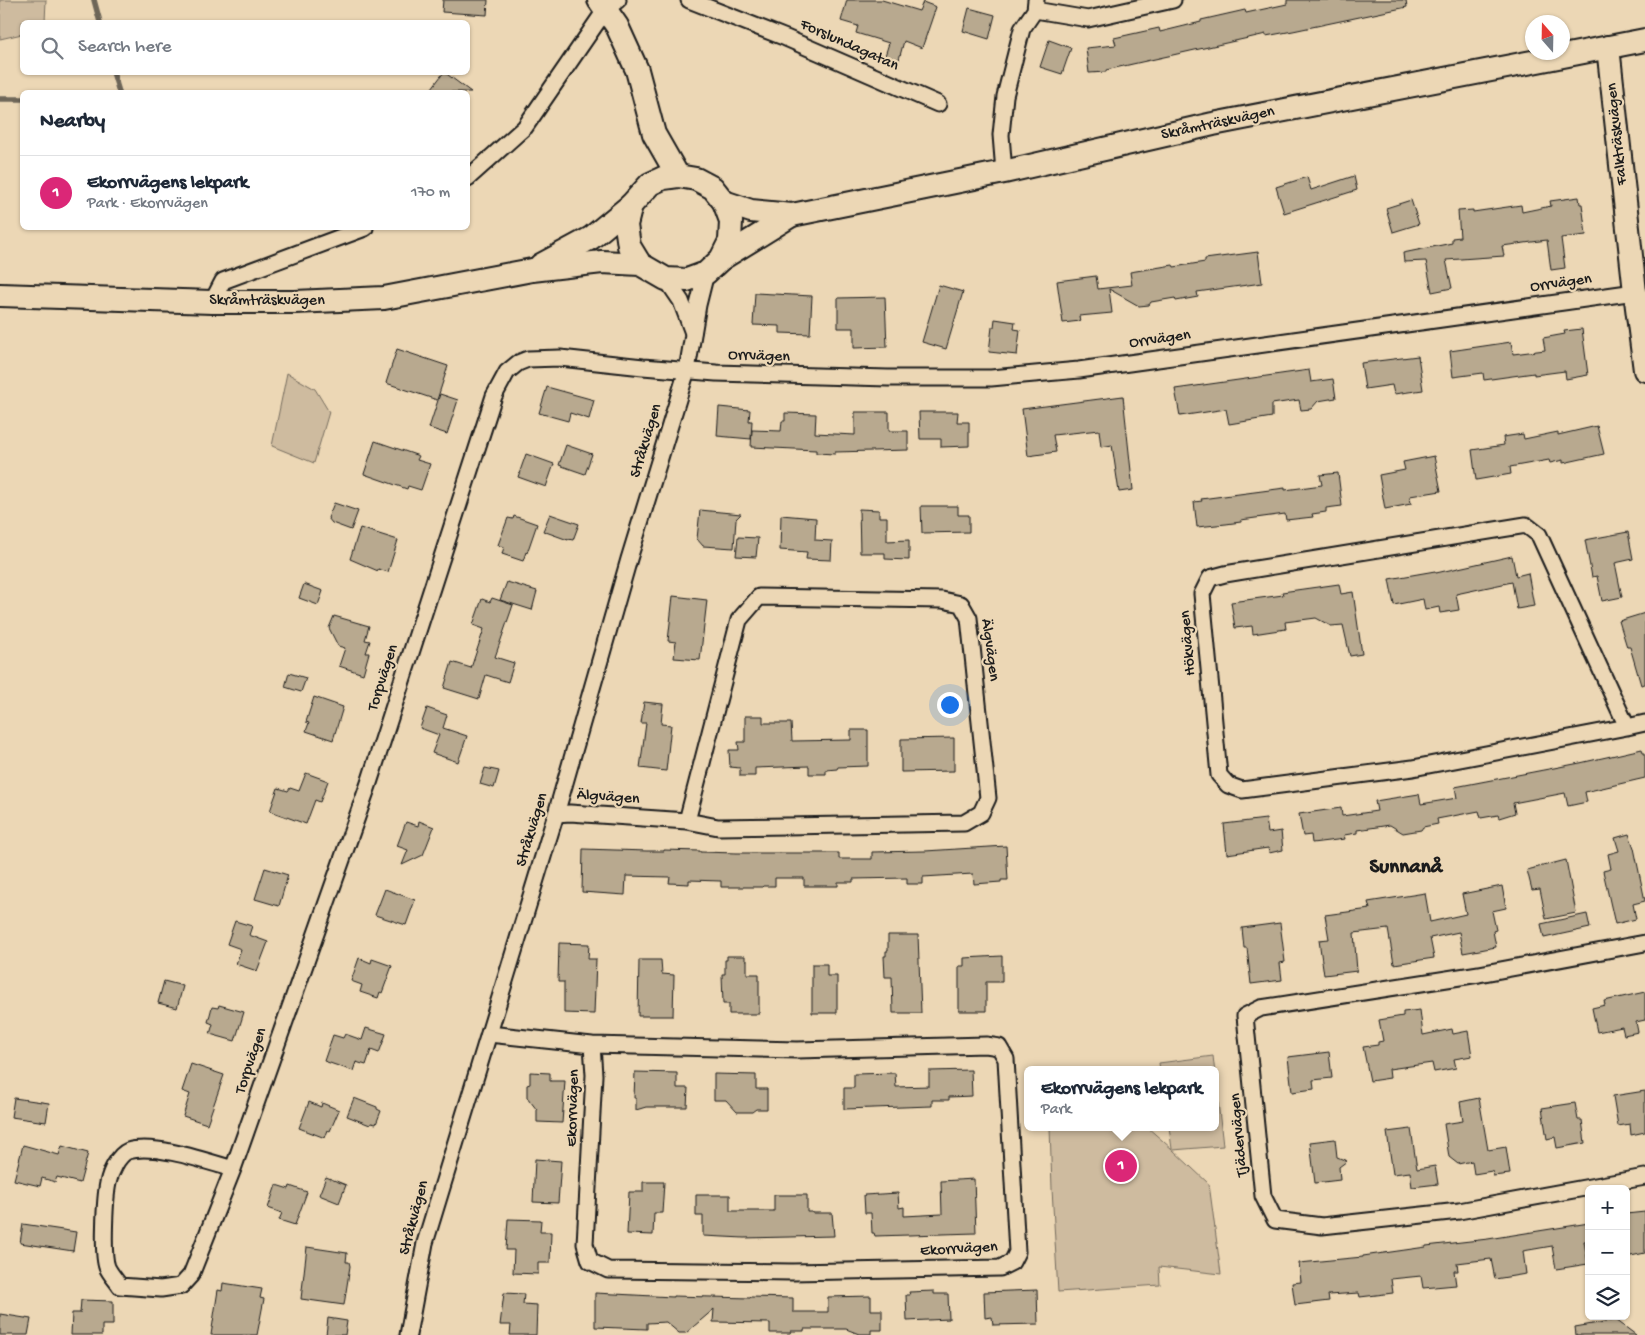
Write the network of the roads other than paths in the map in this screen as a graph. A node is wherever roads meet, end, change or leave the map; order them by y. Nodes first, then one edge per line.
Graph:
1 (689, 0) edge
2 (1173, 0) edge
3 (608, 3) edge
4 (1035, 5) edge
5 (1645, 40) edge
6 (1608, 47) junction
7 (938, 104) dead end
8 (654, 134) junction
9 (1004, 172) junction
10 (470, 176) edge
11 (678, 176) junction
12 (650, 184) junction
13 (724, 202) junction
14 (632, 205) junction
15 (792, 215) junction
16 (360, 230) edge
17 (640, 264) junction
18 (714, 266) junction
19 (532, 270) junction
20 (666, 280) junction
21 (1635, 292) junction
22 (0, 295) edge
23 (212, 302) junction
24 (694, 335) junction
25 (687, 370) junction
26 (1645, 370) edge
27 (1645, 723) edge
28 (1627, 727) junction
29 (556, 814) junction
30 (687, 821) junction
31 (1645, 943) edge
32 (489, 1034) junction
33 (592, 1045) junction
34 (232, 1170) junction
35 (1645, 1177) edge
36 (408, 1335) edge

1 - 7 street, Forslundagatan
2 - 4 street
3 - 8 main road
3 - 10 street
4 - 9 street
5 - 6 main road, Skråmträskvägen
6 - 9 main road, Skråmträskvägen
6 - 21 main road, Falkträskvägen
8 - 11 main road
8 - 12 main road
9 - 15 main road, Skråmträskvägen
11 - 12 main road
11 - 13 main road
12 - 14 main road
13 - 15 main road, Skråmträskvägen
13 - 18 main road
14 - 17 main road
14 - 19 main road, Skråmträskvägen
15 - 18 main road, Skråmträskvägen
16 - 23 street
17 - 19 main road, Skråmträskvägen
17 - 20 main road
18 - 20 main road
18 - 24 street, Stråkvägen
19 - 23 main road, Skråmträskvägen
20 - 24 street
21 - 25 street, Orrvägen
21 - 26 main road, Falkträskvägen
22 - 23 main road, Skråmträskvägen
24 - 25 street, Stråkvägen
25 - 29 street, Stråkvägen
25 - 34 street, Torpvägen
27 - 28 street, Hökvägen
28 - 28 street, Hökvägen
29 - 30 street, Älgvägen
29 - 32 street, Stråkvägen
30 - 30 street, Älgvägen
31 - 35 street, Tjädervägen
32 - 33 street, Ekorrvägen
32 - 36 street, Stråkvägen
33 - 33 street, Ekorrvägen
34 - 34 street, Torpvägen

